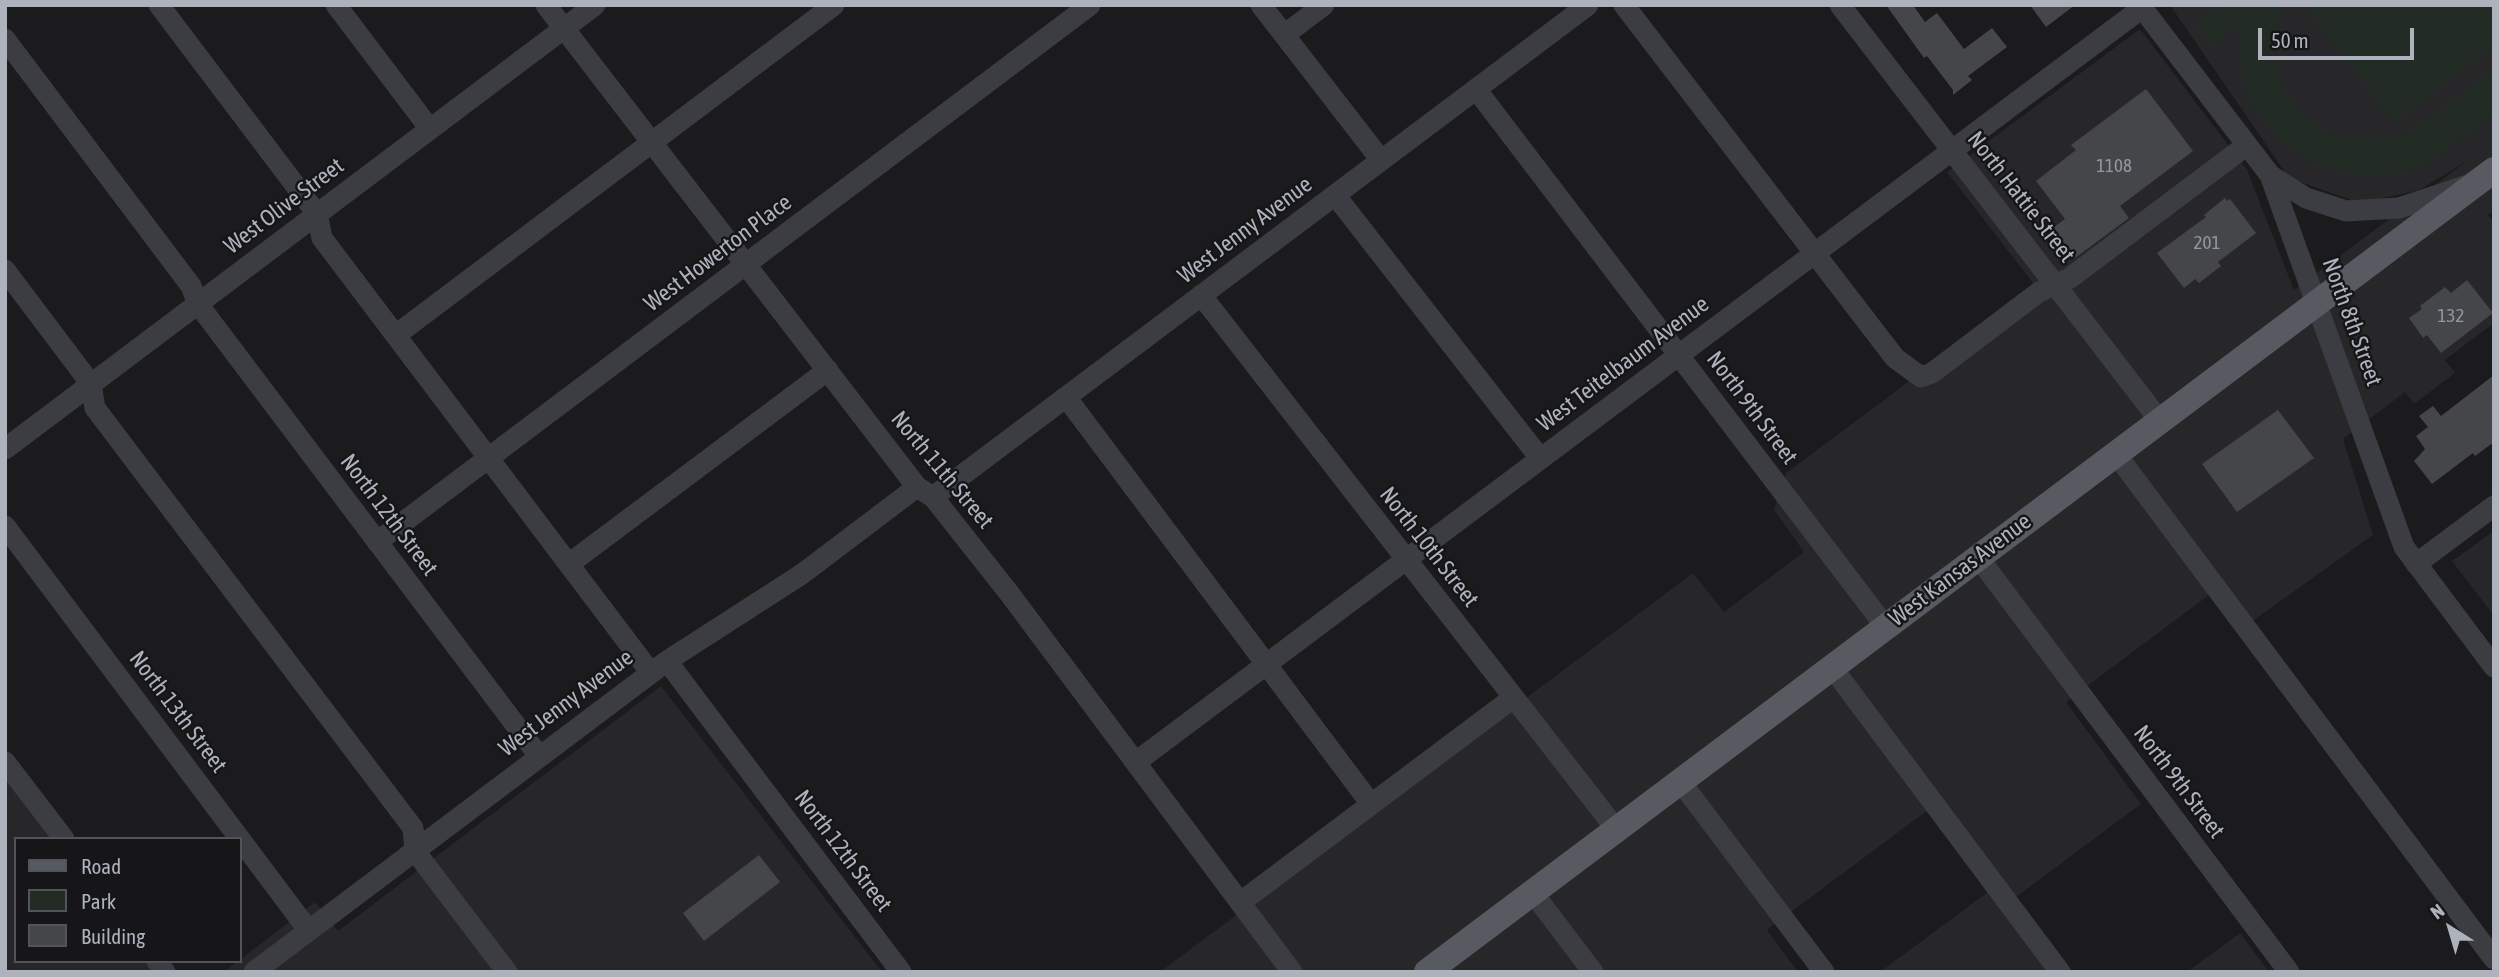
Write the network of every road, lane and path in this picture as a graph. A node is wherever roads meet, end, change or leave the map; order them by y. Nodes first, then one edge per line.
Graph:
1 (159, 5) edge
2 (336, 5) edge
3 (546, 5) edge
4 (595, 5) edge
5 (834, 5) edge
6 (1090, 5) edge
7 (1261, 5) edge
8 (1324, 5) edge
9 (1588, 5) edge
10 (1624, 5) edge
11 (1840, 5) edge
12 (2141, 6) edge
13 (564, 29) junction
14 (1284, 35) junction
15 (5, 39) edge
16 (1476, 89) junction
17 (430, 129) junction
18 (652, 142) junction
19 (2247, 145) junction
20 (1951, 150) junction
21 (1381, 160) junction
22 (2270, 175) junction
23 (2487, 175) edge
24 (1335, 195) junction
25 (317, 214) junction
26 (1815, 253) junction
27 (747, 265) junction
28 (5, 270) edge
29 (2055, 285) junction
30 (1201, 295) junction
31 (2318, 302) junction
32 (198, 304) junction
33 (396, 335) junction
34 (1679, 355) junction
35 (828, 370) junction
36 (92, 384) junction
37 (1066, 397) junction
38 (2160, 421) junction
39 (5, 449) edge
40 (2116, 454) junction
41 (489, 458) junction
42 (1541, 458) junction
43 (925, 492) junction
44 (2494, 506) edge
45 (5, 526) edge
46 (377, 542) junction
47 (1978, 557) junction
48 (1405, 560) junction
49 (569, 564) junction
50 (2416, 564) junction
51 (1885, 626) junction
52 (1266, 664) junction
53 (1831, 666) junction
54 (659, 667) junction
55 (2494, 667) edge
56 (1513, 698) junction
57 (539, 757) junction
58 (5, 762) edge
59 (1136, 762) junction
60 (1679, 781) junction
61 (1371, 804) junction
62 (1616, 829) junction
63 (62, 837) edge
64 (239, 837) edge
65 (242, 841) edge
66 (415, 851) junction
67 (1533, 893) junction
68 (1241, 902) junction
69 (309, 930) junction
70 (2494, 959) edge
71 (254, 972) edge
72 (507, 972) edge
73 (901, 972) edge
74 (1292, 972) edge
75 (1427, 972) edge
76 (1593, 972) edge
77 (1824, 972) edge
78 (2060, 972) edge
79 (2288, 972) edge

1 - 25 street
2 - 17 street
3 - 13 street, North 11th Street
4 - 13 street, West Olive Street
5 - 18 street
6 - 27 street, West Howerton Place
7 - 14 street
8 - 14 street
9 - 16 street, West Jenny Avenue
10 - 26 street
11 - 20 street, North Hattie Street
12 - 19 street, North 8th Street
12 - 20 street, West Teitelbaum Avenue
13 - 17 street, West Olive Street
13 - 18 street, North 11th Street
14 - 21 street
15 - 32 street, North 12th Street
16 - 21 street, West Jenny Avenue
16 - 34 street, North 9th Street
17 - 25 street, West Olive Street
18 - 27 street, North 11th Street
18 - 33 street
19 - 22 street, North 8th Street
19 - 29 street
20 - 26 street, West Teitelbaum Avenue
20 - 29 street, North Hattie Street
21 - 24 street, West Jenny Avenue
22 - 23 street
22 - 31 street, North 8th Street
23 - 31 main road, West Kansas Avenue
24 - 30 street, West Jenny Avenue
24 - 42 street
25 - 32 street, West Olive Street
25 - 33 street, North 12th Street
26 - 29 street
26 - 34 street, West Teitelbaum Avenue
27 - 35 street, North 11th Street
27 - 41 street, West Howerton Place
28 - 36 street
29 - 38 street, North Hattie Street
30 - 37 street, West Jenny Avenue
30 - 48 street, North 10th Street
31 - 38 main road, West Kansas Avenue
31 - 50 street, North 8th Street
32 - 36 street, West Olive Street
32 - 46 street, North 12th Street
33 - 41 street, North 12th Street
34 - 42 street, West Teitelbaum Avenue
34 - 51 street, North 9th Street
35 - 43 street, North 11th Street
35 - 49 street
36 - 39 street, West Olive Street
36 - 66 street
37 - 43 street, West Jenny Avenue
37 - 52 street
38 - 40 main road, West Kansas Avenue
40 - 47 main road, West Kansas Avenue
40 - 70 street
41 - 46 street, West Howerton Place
41 - 49 street, North 12th Street
42 - 48 street, West Teitelbaum Avenue
43 - 54 street, West Jenny Avenue
43 - 59 street, North 11th Street
44 - 50 street
45 - 64 street, North 13th Street
46 - 57 street, North 12th Street
47 - 51 main road, West Kansas Avenue
47 - 79 street, North 9th Street
48 - 52 street, West Teitelbaum Avenue
48 - 56 street, North 10th Street
49 - 54 street, North 12th Street
50 - 55 street, North 8th Street
51 - 53 main road, West Kansas Avenue
52 - 59 street, West Teitelbaum Avenue
52 - 61 street
53 - 60 main road, West Kansas Avenue
53 - 78 street
54 - 57 street, West Jenny Avenue
54 - 73 street, North 12th Street
56 - 61 street
56 - 62 street, North 10th Street
57 - 66 street, West Jenny Avenue
58 - 63 street
59 - 68 street, North 11th Street
60 - 62 main road, West Kansas Avenue
60 - 77 street
61 - 68 street
62 - 67 main road, West Kansas Avenue
65 - 69 street, North 13th Street
66 - 69 street, West Jenny Avenue
66 - 72 street
67 - 75 main road, West Kansas Avenue
67 - 76 street
68 - 74 street, North 11th Street
69 - 71 street, West Jenny Avenue

